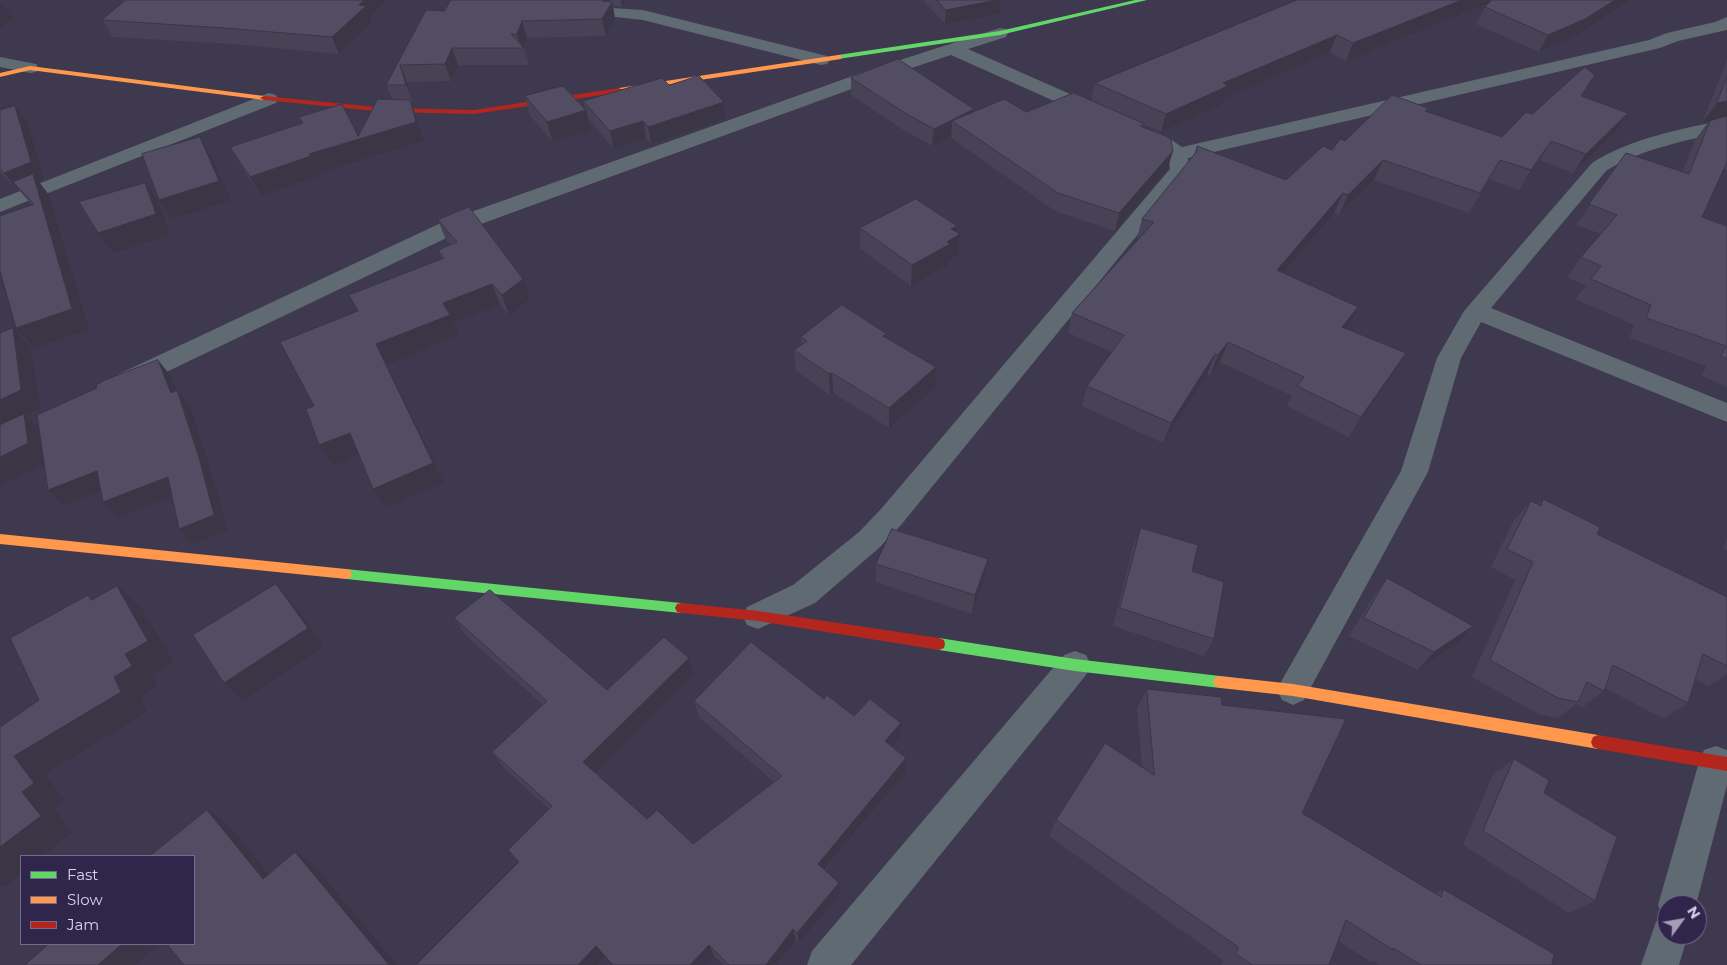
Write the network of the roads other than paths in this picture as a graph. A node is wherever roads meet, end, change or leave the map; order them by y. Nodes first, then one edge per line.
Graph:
1 (1144, 0) edge
2 (612, 13) edge
3 (1727, 22) edge
4 (1000, 33) junction
5 (953, 49) junction
6 (821, 60) junction
7 (0, 62) edge
8 (30, 68) junction
9 (0, 75) edge
10 (269, 99) junction
11 (1727, 125) edge
12 (1178, 154) junction
13 (0, 206) edge
14 (1476, 311) junction
15 (107, 390) edge
16 (1727, 413) edge
17 (0, 539) edge
18 (758, 616) junction
19 (1074, 665) junction
20 (1293, 690) junction
21 (1722, 763) edge
22 (1680, 895) edge
23 (1666, 945) edge
24 (826, 965) edge
25 (1660, 965) edge

1 - 4 street
2 - 6 street
3 - 12 street
4 - 5 street
4 - 6 street
5 - 12 street
5 - 15 street
6 - 10 street
7 - 8 street
8 - 9 street
8 - 10 street
10 - 13 street
11 - 14 street
12 - 18 street
14 - 16 street
14 - 20 street
17 - 18 street
18 - 19 street
19 - 20 street
19 - 24 street
20 - 21 street
21 - 22 street
23 - 25 street

